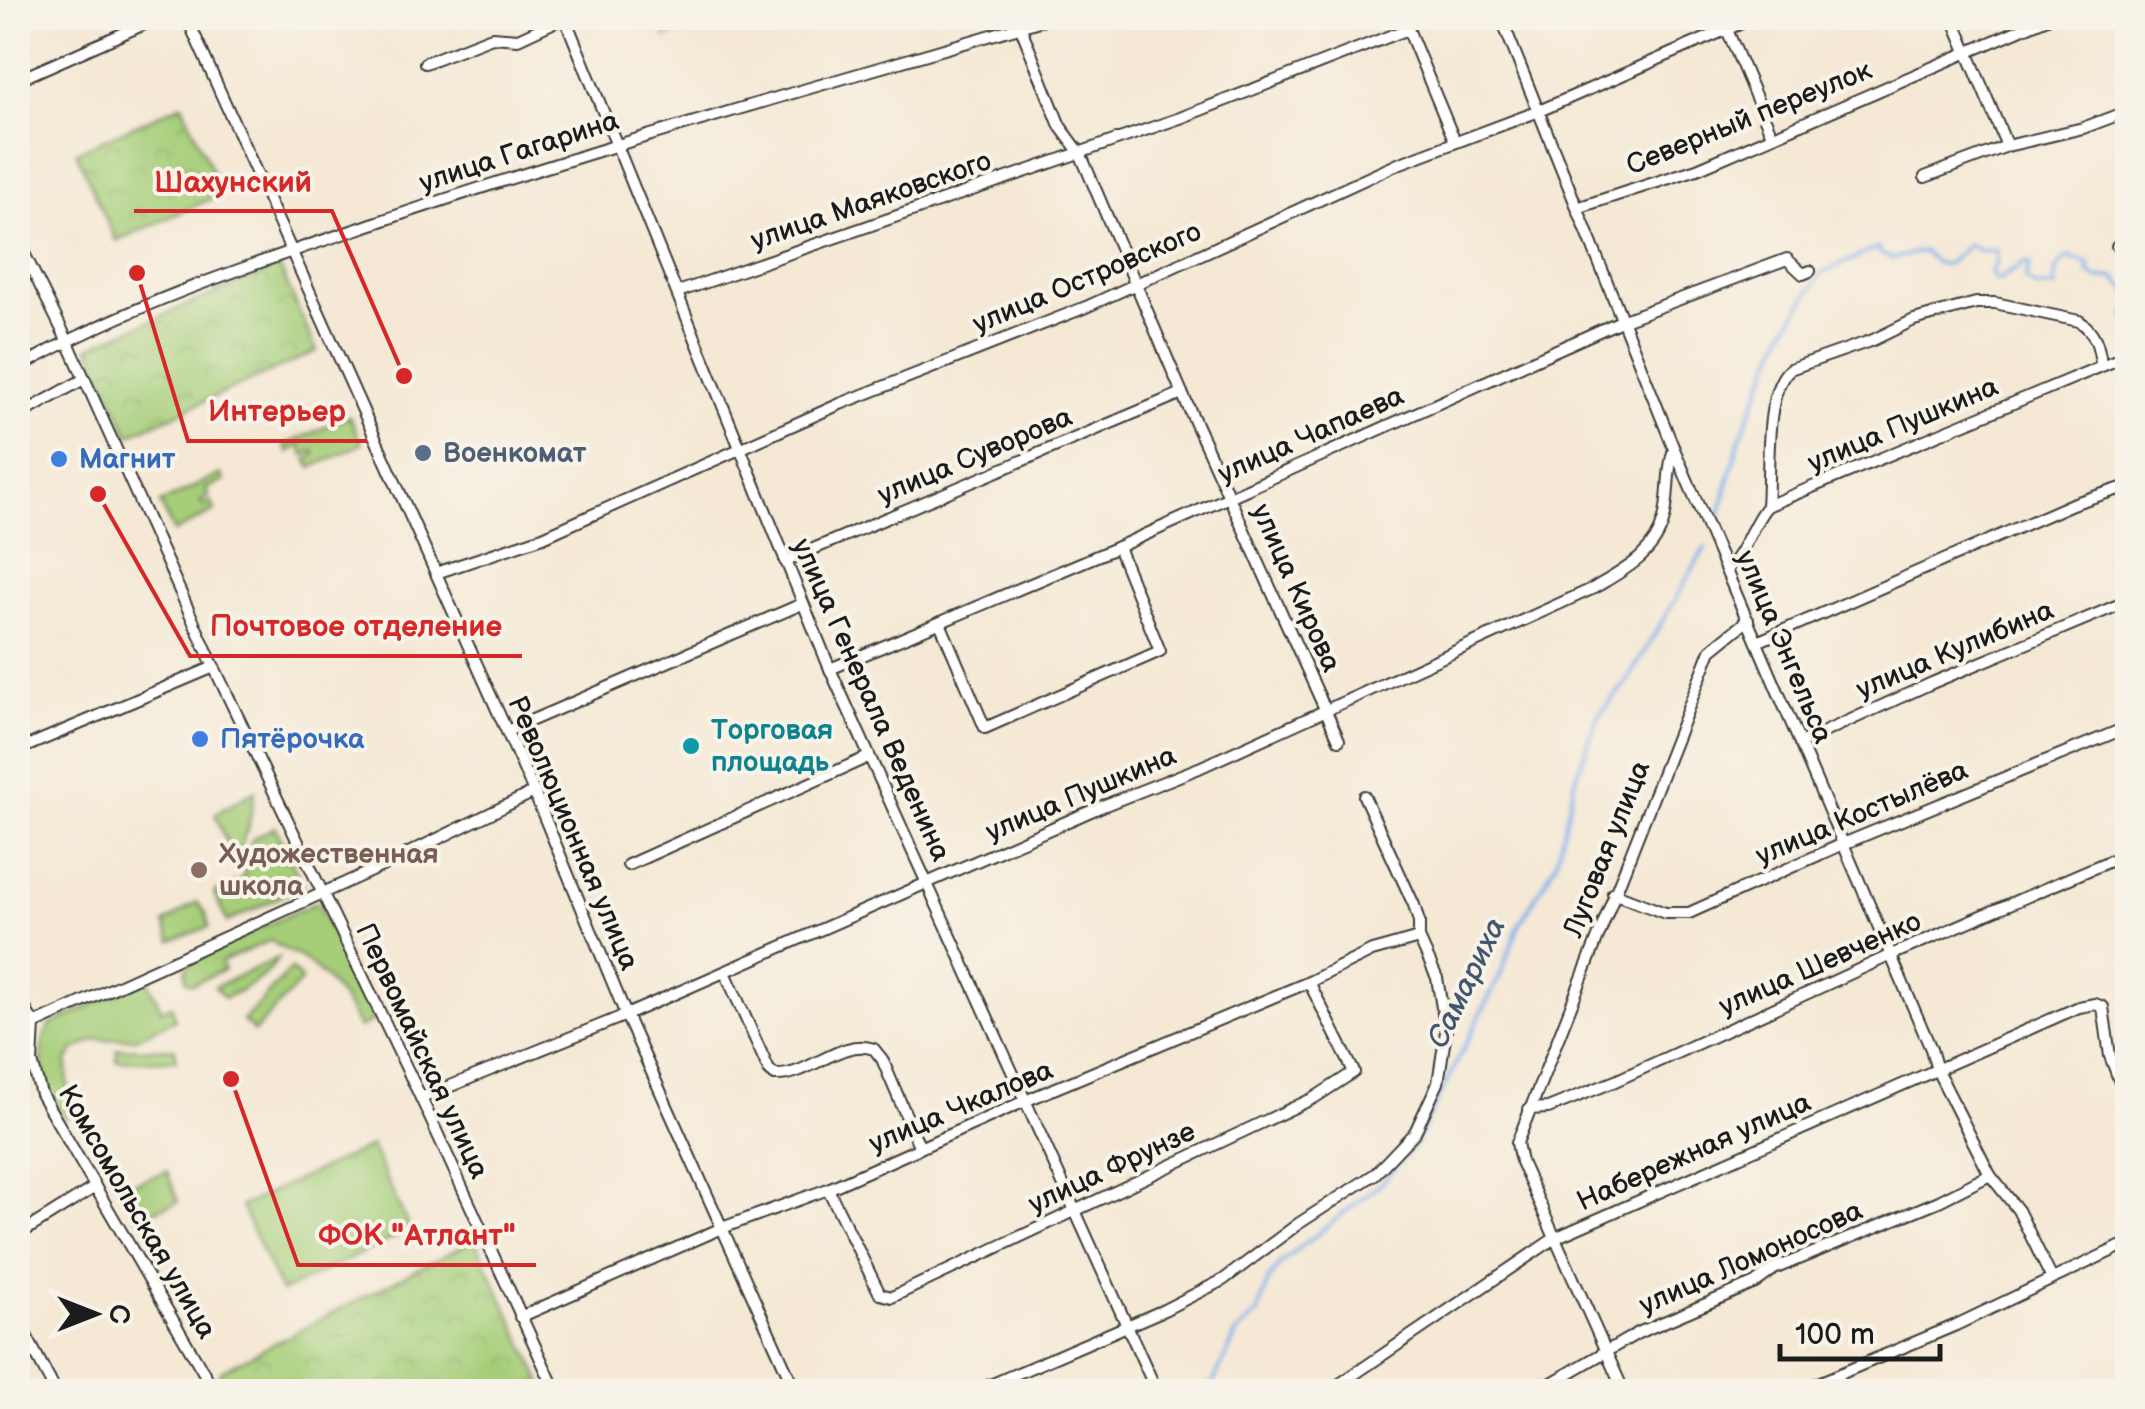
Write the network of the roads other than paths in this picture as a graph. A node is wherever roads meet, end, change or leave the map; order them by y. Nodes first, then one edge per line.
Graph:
1 (158, 18) edge
2 (187, 18) edge
3 (564, 18) edge
4 (1049, 18) edge
5 (1501, 18) edge
6 (1753, 18) edge
7 (1953, 18) edge
8 (2047, 18) edge
9 (1019, 22) edge
10 (1725, 23) edge
11 (1967, 52) junction
12 (425, 64) dead end
13 (18, 80) edge
14 (1539, 111) junction
15 (2128, 111) edge
16 (1772, 135) junction
17 (1456, 142) junction
18 (619, 144) junction
19 (2007, 146) junction
20 (1080, 154) junction
21 (1926, 177) dead end
22 (1577, 208) junction
23 (18, 240) edge
24 (291, 250) junction
25 (1810, 272) dead end
26 (1135, 284) junction
27 (678, 292) junction
28 (1621, 321) junction
29 (67, 340) junction
30 (2128, 355) edge
31 (2100, 364) junction
32 (18, 368) edge
33 (84, 379) junction
34 (1182, 393) junction
35 (18, 416) edge
36 (739, 449) junction
37 (1674, 449) junction
38 (2128, 486) edge
39 (1230, 495) junction
40 (1767, 506) junction
41 (1118, 547) junction
42 (785, 561) junction
43 (1726, 570) junction
44 (436, 573) junction
45 (2128, 600) edge
46 (802, 604) junction
47 (1748, 620) junction
48 (940, 623) junction
49 (1758, 642) junction
50 (214, 667) junction
51 (830, 670) junction
52 (1326, 711) junction
53 (2128, 727) edge
54 (507, 731) junction
55 (1339, 740) dead end
56 (1800, 743) junction
57 (18, 750) edge
58 (868, 757) junction
59 (534, 792) junction
60 (1364, 796) dead end
61 (1844, 844) junction
62 (2128, 853) edge
63 (628, 864) dead end
64 (928, 885) junction
65 (322, 893) junction
66 (1613, 893) junction
67 (1419, 938) junction
68 (1891, 955) junction
69 (725, 972) junction
70 (1309, 982) junction
71 (18, 996) edge
72 (626, 1015) junction
73 (34, 1024) junction
74 (1937, 1070) junction
75 (421, 1098) junction
76 (1024, 1101) junction
77 (2128, 1103) edge
78 (1529, 1109) junction
79 (920, 1148) junction
80 (1990, 1175) junction
81 (95, 1187) junction
82 (828, 1189) junction
83 (1075, 1212) junction
84 (722, 1228) junction
85 (18, 1235) edge
86 (1555, 1238) junction
87 (2128, 1243) edge
88 (2052, 1279) junction
89 (520, 1317) junction
90 (18, 1320) edge
91 (1126, 1326) junction
92 (1605, 1352) junction
93 (56, 1392) edge
94 (215, 1392) edge
95 (556, 1392) edge
96 (796, 1392) edge
97 (974, 1392) edge
98 (1157, 1392) edge
99 (1328, 1392) edge
100 (1536, 1392) edge
101 (1624, 1392) edge
102 (1797, 1392) edge

1 - 13 street
2 - 24 street, Революционная улица
3 - 12 street
3 - 18 street, улица Генерала Веденина
4 - 9 street, улица Гагарина
5 - 14 street, улица Энгельса
6 - 10 street, улица Островского
7 - 11 street
8 - 11 street, Северный переулок
9 - 18 street, улица Гагарина
9 - 20 street, улица Кирова
10 - 14 street, улица Островского
10 - 16 street
11 - 16 street, Северный переулок
11 - 19 street
14 - 17 street, улица Островского
14 - 22 street, улица Энгельса
15 - 19 street
16 - 22 street, Северный переулок
17 - 20 street, улица Маяковского
17 - 26 street, улица Островского
18 - 24 street, улица Гагарина
18 - 27 street, улица Генерала Веденина
19 - 21 street
20 - 26 street, улица Кирова
20 - 27 street, улица Маяковского
22 - 28 street, улица Энгельса
23 - 29 street, Первомайская улица
24 - 29 street, улица Гагарина
24 - 44 street, Революционная улица
25 - 28 street, улица Чапаева
26 - 34 street, улица Кирова
26 - 36 street, улица Островского
27 - 36 street, улица Генерала Веденина
28 - 37 street, улица Энгельса
28 - 39 street, улица Чапаева
29 - 32 street, улица Гагарина
29 - 33 street, Первомайская улица
30 - 31 street, улица Пушкина
31 - 40 street, улица Пушкина
31 - 40 street
33 - 35 street
33 - 50 street, Первомайская улица
34 - 39 street, улица Кирова
34 - 42 street, улица Суворова
36 - 42 street, улица Генерала Веденина
36 - 44 street, улица Островского
37 - 43 street, улица Энгельса
37 - 52 street, улица Пушкина
38 - 49 street
39 - 41 street, улица Чапаева
39 - 52 street, улица Кирова
40 - 43 street
41 - 48 street, улица Чапаева
41 - 48 street
42 - 46 street, улица Генерала Веденина
43 - 47 street, улица Энгельса
44 - 54 street, Революционная улица
45 - 56 street, улица Кулибина
46 - 51 street, улица Генерала Веденина
46 - 54 street
47 - 49 street, улица Энгельса
47 - 66 street, Луговая улица
48 - 51 street, улица Чапаева
49 - 56 street, улица Энгельса
50 - 57 street
50 - 65 street, Первомайская улица
51 - 58 street, улица Генерала Веденина
52 - 55 street, улица Кирова
52 - 64 street, улица Пушкина
53 - 61 street, улица Костылёва
54 - 59 street, Революционная улица
56 - 61 street, улица Энгельса
58 - 63 street
58 - 64 street, улица Генерала Веденина
59 - 65 street
59 - 72 street, Революционная улица
60 - 67 street
61 - 66 street, улица Костылёва
61 - 68 street, улица Энгельса
62 - 68 street, улица Шевченко
64 - 69 street, улица Пушкина
64 - 76 street, улица Генерала Веденина
65 - 73 street
65 - 75 street, Первомайская улица
66 - 78 street, Луговая улица
67 - 70 street, улица Чкалова
67 - 91 street
68 - 74 street, улица Энгельса
68 - 78 street, улица Шевченко
69 - 72 street, улица Пушкина
69 - 79 street
70 - 76 street, улица Чкалова
70 - 83 street, улица Фрунзе
71 - 73 street, Комсомольская улица
72 - 75 street, улица Пушкина
72 - 84 street, Революционная улица
73 - 81 street, Комсомольская улица
74 - 77 street, Набережная улица
74 - 80 street, улица Энгельса
74 - 86 street, Набережная улица
75 - 89 street, Первомайская улица
76 - 79 street, улица Чкалова
76 - 83 street, улица Генерала Веденина
78 - 86 street
79 - 82 street, улица Чкалова
80 - 88 street, улица Энгельса
80 - 92 street, улица Ломоносова
81 - 85 street
81 - 94 street, Комсомольская улица
82 - 83 street, улица Фрунзе
82 - 84 street, улица Чкалова
83 - 91 street, улица Генерала Веденина
84 - 89 street, улица Чкалова
84 - 96 street, Революционная улица
86 - 92 street
86 - 99 street, Набережная улица
87 - 88 street
88 - 102 street
89 - 95 street, Первомайская улица
90 - 93 street
91 - 97 street
91 - 98 street, улица Генерала Веденина
92 - 100 street, улица Ломоносова
92 - 101 street

